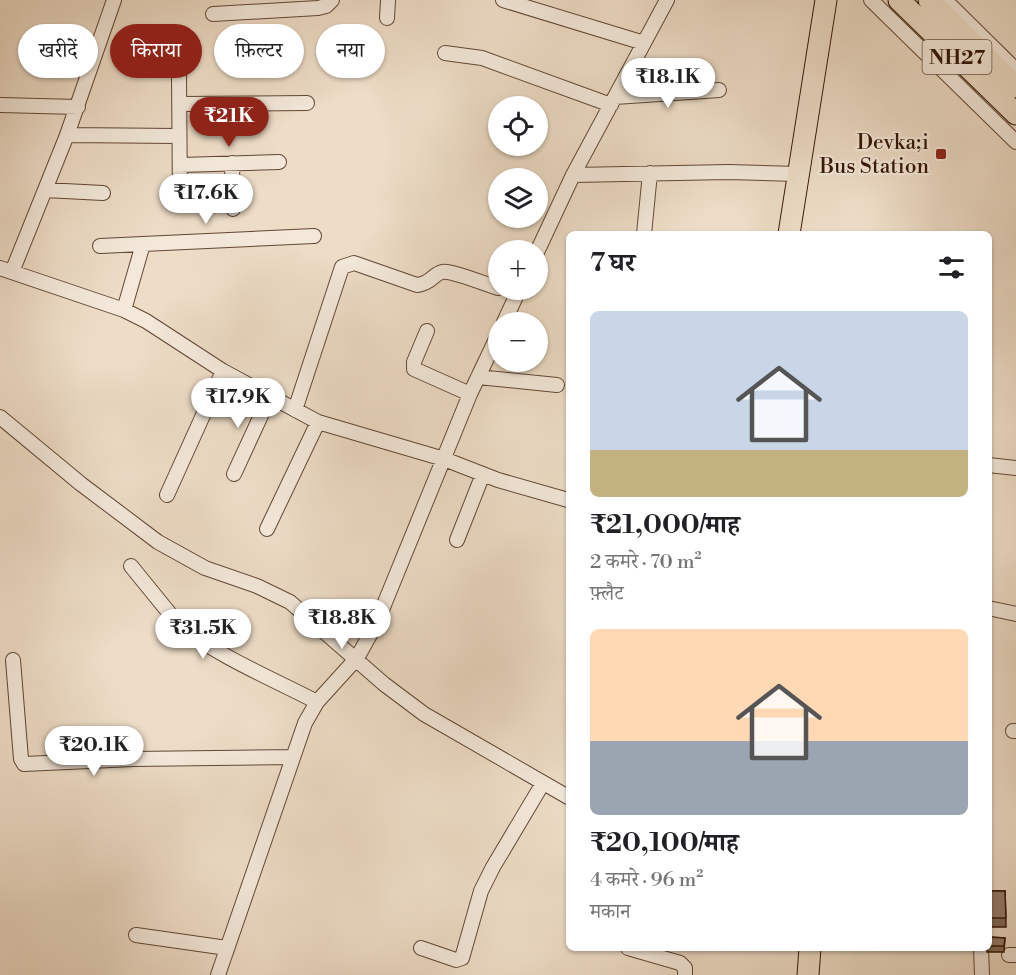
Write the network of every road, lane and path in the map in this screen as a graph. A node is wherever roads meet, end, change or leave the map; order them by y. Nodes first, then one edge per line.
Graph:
1 (114, 0) edge
2 (332, 0) edge
3 (388, 0) edge
4 (503, 0) edge
5 (667, 0) edge
6 (826, 0) edge
7 (871, 0) edge
8 (899, 0) edge
9 (929, 0) edge
10 (945, 0) edge
11 (213, 14) dead end
12 (387, 18) dead end
13 (644, 44) junction
14 (445, 53) dead end
15 (1016, 70) edge
16 (179, 78) edge
17 (1016, 87) edge
18 (719, 90) dead end
19 (613, 101) junction
20 (307, 103) dead end
21 (179, 104) junction
22 (0, 105) edge
23 (78, 107) junction
24 (1016, 114) edge
25 (67, 135) junction
26 (180, 136) junction
27 (1016, 142) edge
28 (279, 162) dead end
29 (232, 164) junction
30 (180, 165) junction
31 (650, 173) junction
32 (798, 174) junction
33 (573, 175) junction
34 (45, 190) junction
35 (103, 193) dead end
36 (180, 204) dead end
37 (233, 209) dead end
38 (644, 231) edge
39 (790, 231) edge
40 (314, 236) dead end
41 (543, 240) edge
42 (143, 244) junction
43 (100, 246) dead end
44 (6, 270) edge
45 (488, 285) edge
46 (124, 310) junction
47 (428, 331) dead end
48 (488, 356) edge
49 (223, 371) junction
50 (478, 377) junction
51 (557, 386) dead end
52 (470, 394) junction
53 (270, 396) junction
54 (295, 410) junction
55 (0, 417) edge
56 (318, 422) junction
57 (444, 459) junction
58 (992, 465) edge
59 (1016, 468) edge
60 (234, 474) dead end
61 (483, 474) junction
62 (167, 495) dead end
63 (566, 499) edge
64 (267, 529) dead end
65 (457, 540) dead end
66 (131, 566) dead end
67 (992, 609) edge
68 (1016, 614) edge
69 (357, 658) junction
70 (13, 660) dead end
71 (317, 702) junction
72 (293, 757) junction
73 (539, 789) junction
74 (566, 796) edge
75 (136, 935) dead end
76 (227, 948) junction
77 (421, 948) dead end
78 (653, 951) edge
79 (810, 951) edge
80 (981, 951) edge
81 (218, 975) edge
82 (685, 975) edge
83 (808, 975) edge
84 (982, 975) edge

1 - 23 street
2 - 11 street
3 - 12 street
4 - 13 street
5 - 13 street
6 - 32 highway
7 - 27 street
8 - 24 highway, NH27
9 - 17 highway, NH27
10 - 15 street
13 - 19 street
14 - 19 street
16 - 21 street
18 - 19 street
19 - 33 street
20 - 21 street
21 - 26 street
22 - 23 street
23 - 25 street
25 - 26 street
25 - 34 street
26 - 30 street
28 - 29 street
29 - 30 street
29 - 37 street
30 - 36 street
31 - 32 street
31 - 33 street
31 - 38 street
32 - 39 highway
33 - 41 street
34 - 35 street
34 - 44 street
40 - 42 street
42 - 43 street
42 - 46 street
44 - 46 street
45 - 54 street
46 - 49 street
47 - 52 street
48 - 50 street
49 - 53 street
49 - 62 street
50 - 51 street
50 - 52 street
52 - 57 street
53 - 54 street
53 - 60 street
54 - 56 street
55 - 69 street
56 - 57 street
56 - 64 street
57 - 61 street
57 - 69 street
58 - 59 street
61 - 63 street
61 - 65 street
66 - 71 street
67 - 68 street
69 - 71 street
69 - 73 street
70 - 72 street
71 - 72 street
72 - 76 street
73 - 74 street
73 - 77 street
75 - 76 street
76 - 81 street
78 - 82 street
79 - 83 highway
80 - 84 street

